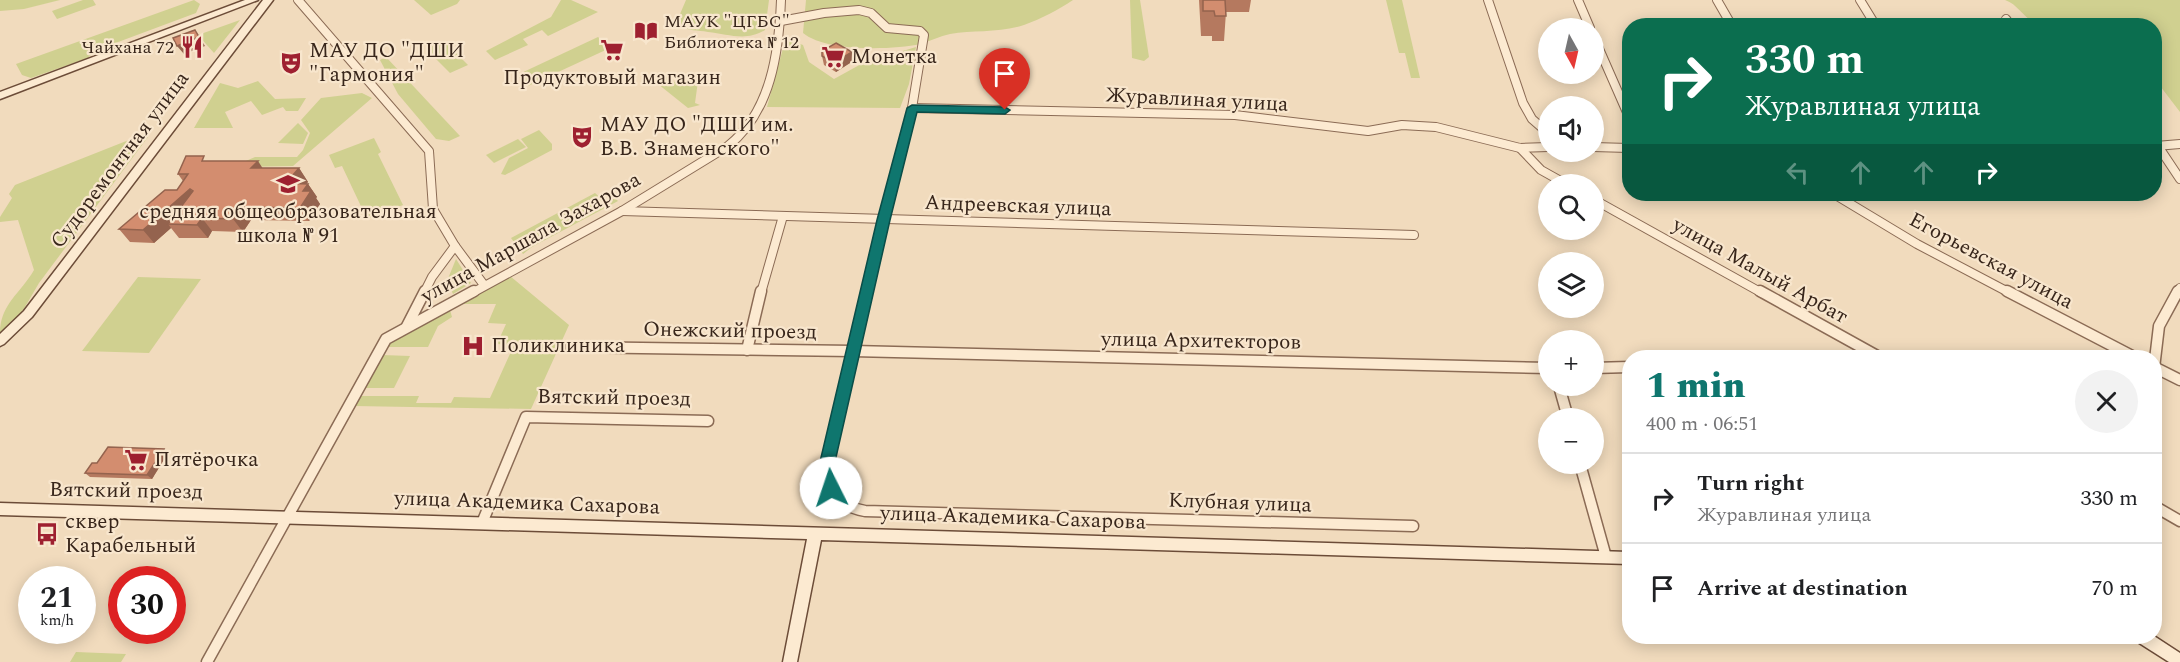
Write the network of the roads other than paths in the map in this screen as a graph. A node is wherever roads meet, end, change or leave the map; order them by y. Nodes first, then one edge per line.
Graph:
1 (253, 0) edge
2 (268, 0) edge
3 (298, 0) edge
4 (781, 0) edge
5 (1488, 0) edge
6 (1578, 0) edge
7 (1717, 0) edge
8 (1860, 0) edge
9 (1586, 18) edge
10 (1727, 18) edge
11 (1871, 18) edge
12 (781, 21) junction
13 (1604, 60) edge
14 (0, 96) edge
15 (1622, 101) edge
16 (912, 108) junction
17 (1538, 125) edge
18 (2180, 144) edge
19 (2162, 146) edge
20 (1538, 147) edge
21 (1604, 147) edge
22 (1520, 148) junction
23 (1622, 148) edge
24 (2162, 154) edge
25 (1548, 174) edge
26 (2180, 179) edge
27 (1846, 201) edge
28 (1604, 205) edge
29 (622, 211) junction
30 (783, 216) junction
31 (883, 220) junction
32 (1414, 235) dead end
33 (455, 246) junction
34 (484, 285) junction
35 (2180, 288) edge
36 (407, 326) junction
37 (0, 341) edge
38 (571, 347) dead end
39 (747, 350) junction
40 (1866, 350) edge
41 (2121, 350) edge
42 (2156, 350) edge
43 (853, 351) junction
44 (1622, 367) edge
45 (1538, 368) edge
46 (1604, 368) edge
47 (2162, 372) edge
48 (2180, 380) edge
49 (708, 421) dead end
50 (1583, 474) edge
51 (0, 509) edge
52 (2162, 511) edge
53 (287, 516) junction
54 (2180, 521) edge
55 (482, 523) junction
56 (1413, 526) dead end
57 (815, 533) junction
58 (1606, 557) junction
59 (1622, 558) edge
60 (2153, 644) edge
61 (2180, 661) edge
62 (207, 662) edge
63 (790, 662) edge

1 - 14 street
2 - 37 street, Судоремонтная улица
3 - 33 street
4 - 12 street, улица Маршала Захарова
5 - 17 street
6 - 9 street
7 - 10 street
8 - 11 street
12 - 16 street, Клубная улица
12 - 29 street, улица Маршала Захарова
13 - 15 street
16 - 22 street, Журавлиная улица
16 - 31 street, Клубная улица
18 - 19 street
20 - 22 street, Журавлиная улица
21 - 23 street
22 - 25 street
24 - 26 street
27 - 41 street, Егорьевская улица
28 - 40 street, улица Малый Арбат
29 - 30 street, Андреевская улица
29 - 34 street, улица Маршала Захарова
30 - 31 street, Андреевская улица
30 - 39 street
31 - 32 street, Андреевская улица
31 - 43 street, Клубная улица
33 - 34 street
33 - 36 street
34 - 36 street, улица Маршала Захарова
35 - 42 street
36 - 53 street, улица Маршала Захарова
38 - 39 street, Онежский проезд
39 - 43 street, Онежский проезд
43 - 45 street, улица Архитекторов
43 - 56 street, Клубная улица
44 - 46 street
47 - 48 street
49 - 55 street, Вятский проезд
50 - 58 street
51 - 53 street, Вятский проезд
52 - 54 street
53 - 55 street, улица Академика Сахарова
53 - 62 street, улица Маршала Захарова
55 - 57 street, улица Академика Сахарова
57 - 58 street, улица Академика Сахарова
57 - 63 street
58 - 59 street, улица Академика Сахарова
60 - 61 street

